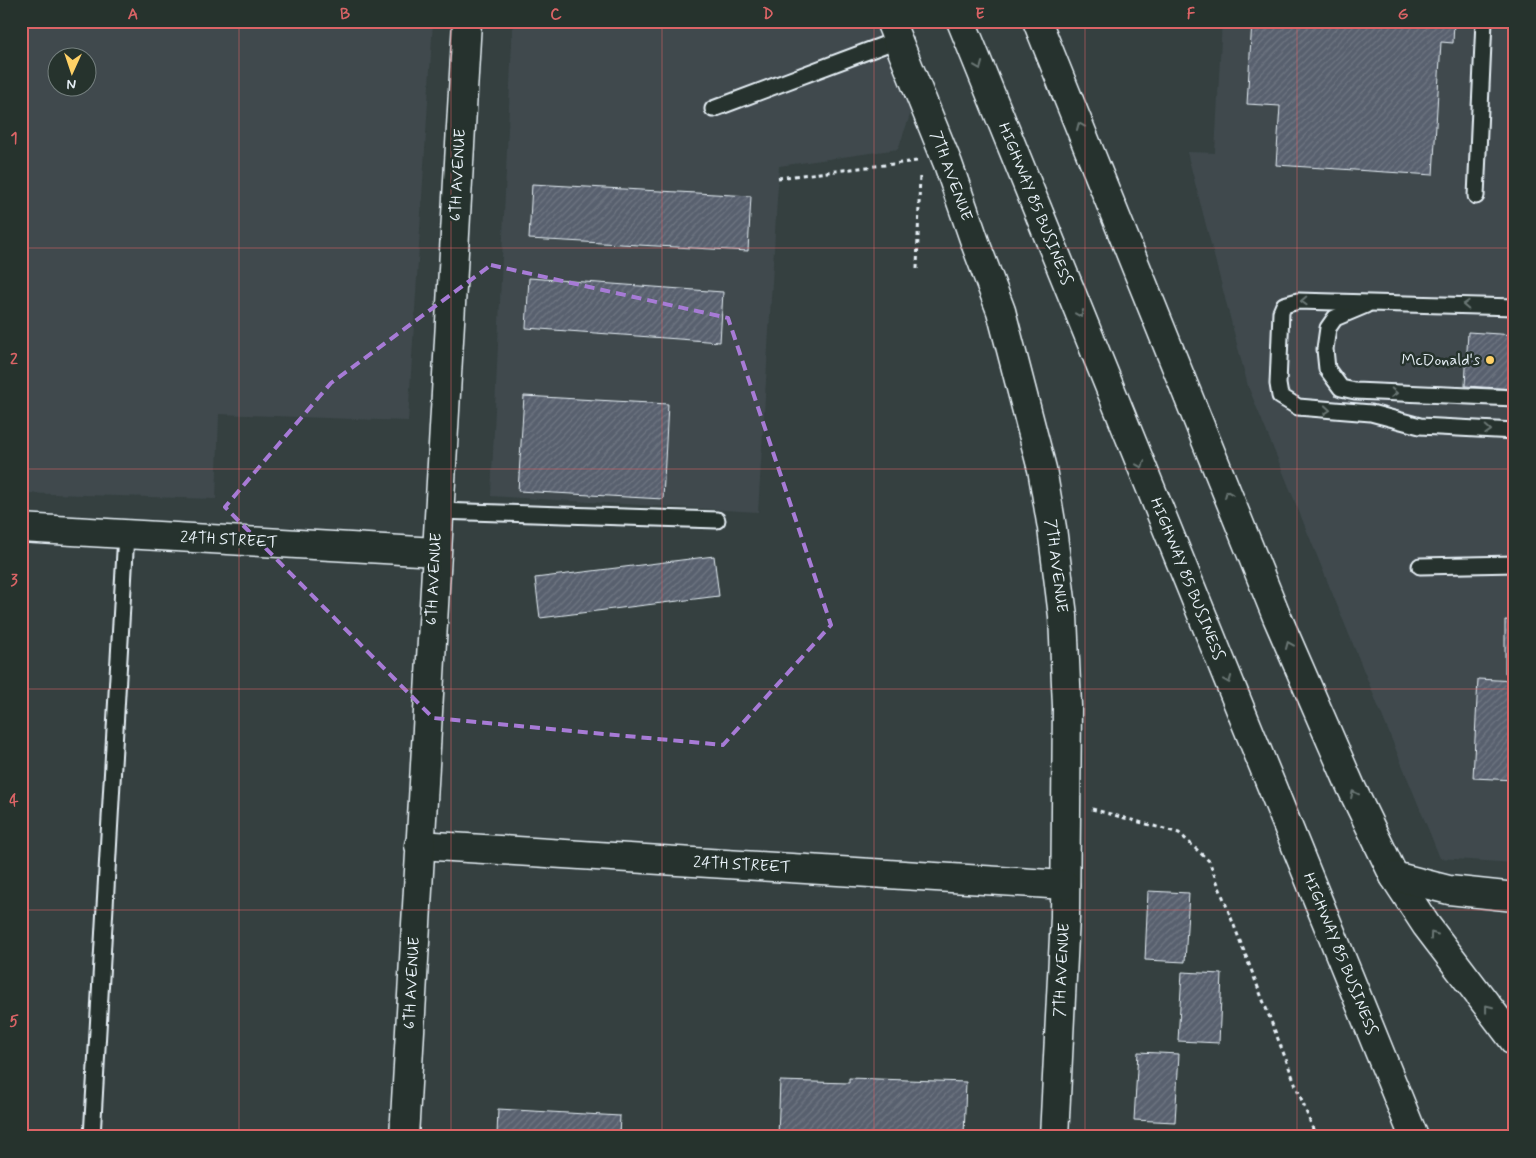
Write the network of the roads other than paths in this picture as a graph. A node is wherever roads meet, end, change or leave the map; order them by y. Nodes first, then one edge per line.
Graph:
1 (467, 21) edge
2 (961, 21) edge
3 (1037, 21) edge
4 (1484, 21) edge
5 (894, 31) edge
6 (713, 109) dead end
7 (1476, 196) dead end
8 (1372, 302) junction
9 (1515, 307) edge
10 (1515, 398) edge
11 (1515, 431) edge
12 (438, 511) junction
13 (718, 520) dead end
14 (21, 528) edge
15 (126, 534) junction
16 (436, 552) junction
17 (1515, 564) edge
18 (1420, 566) dead end
19 (419, 845) junction
20 (1394, 876) junction
21 (1064, 885) junction
22 (1515, 897) edge
23 (1515, 1042) edge
24 (92, 1137) edge
25 (404, 1137) edge
26 (1054, 1137) edge
27 (1414, 1137) edge

1 - 12 street, 6TH AVENUE
2 -> 27 street, HIGHWAY 85 BUSINESS
20 -> 3 street
4 - 7 lane
5 - 6 lane
5 - 21 street, 7TH AVENUE
9 -> 8 lane
8 -> 10 lane
8 -> 11 lane
12 - 13 lane
12 - 16 street, 6TH AVENUE
14 - 15 street, 24TH STREET
15 - 16 street, 24TH STREET
15 - 24 lane
16 - 19 street, 6TH AVENUE
17 - 18 lane
19 - 21 street, 24TH STREET
19 - 25 street, 6TH AVENUE
20 - 22 street
23 -> 20 street
21 - 26 street, 7TH AVENUE

